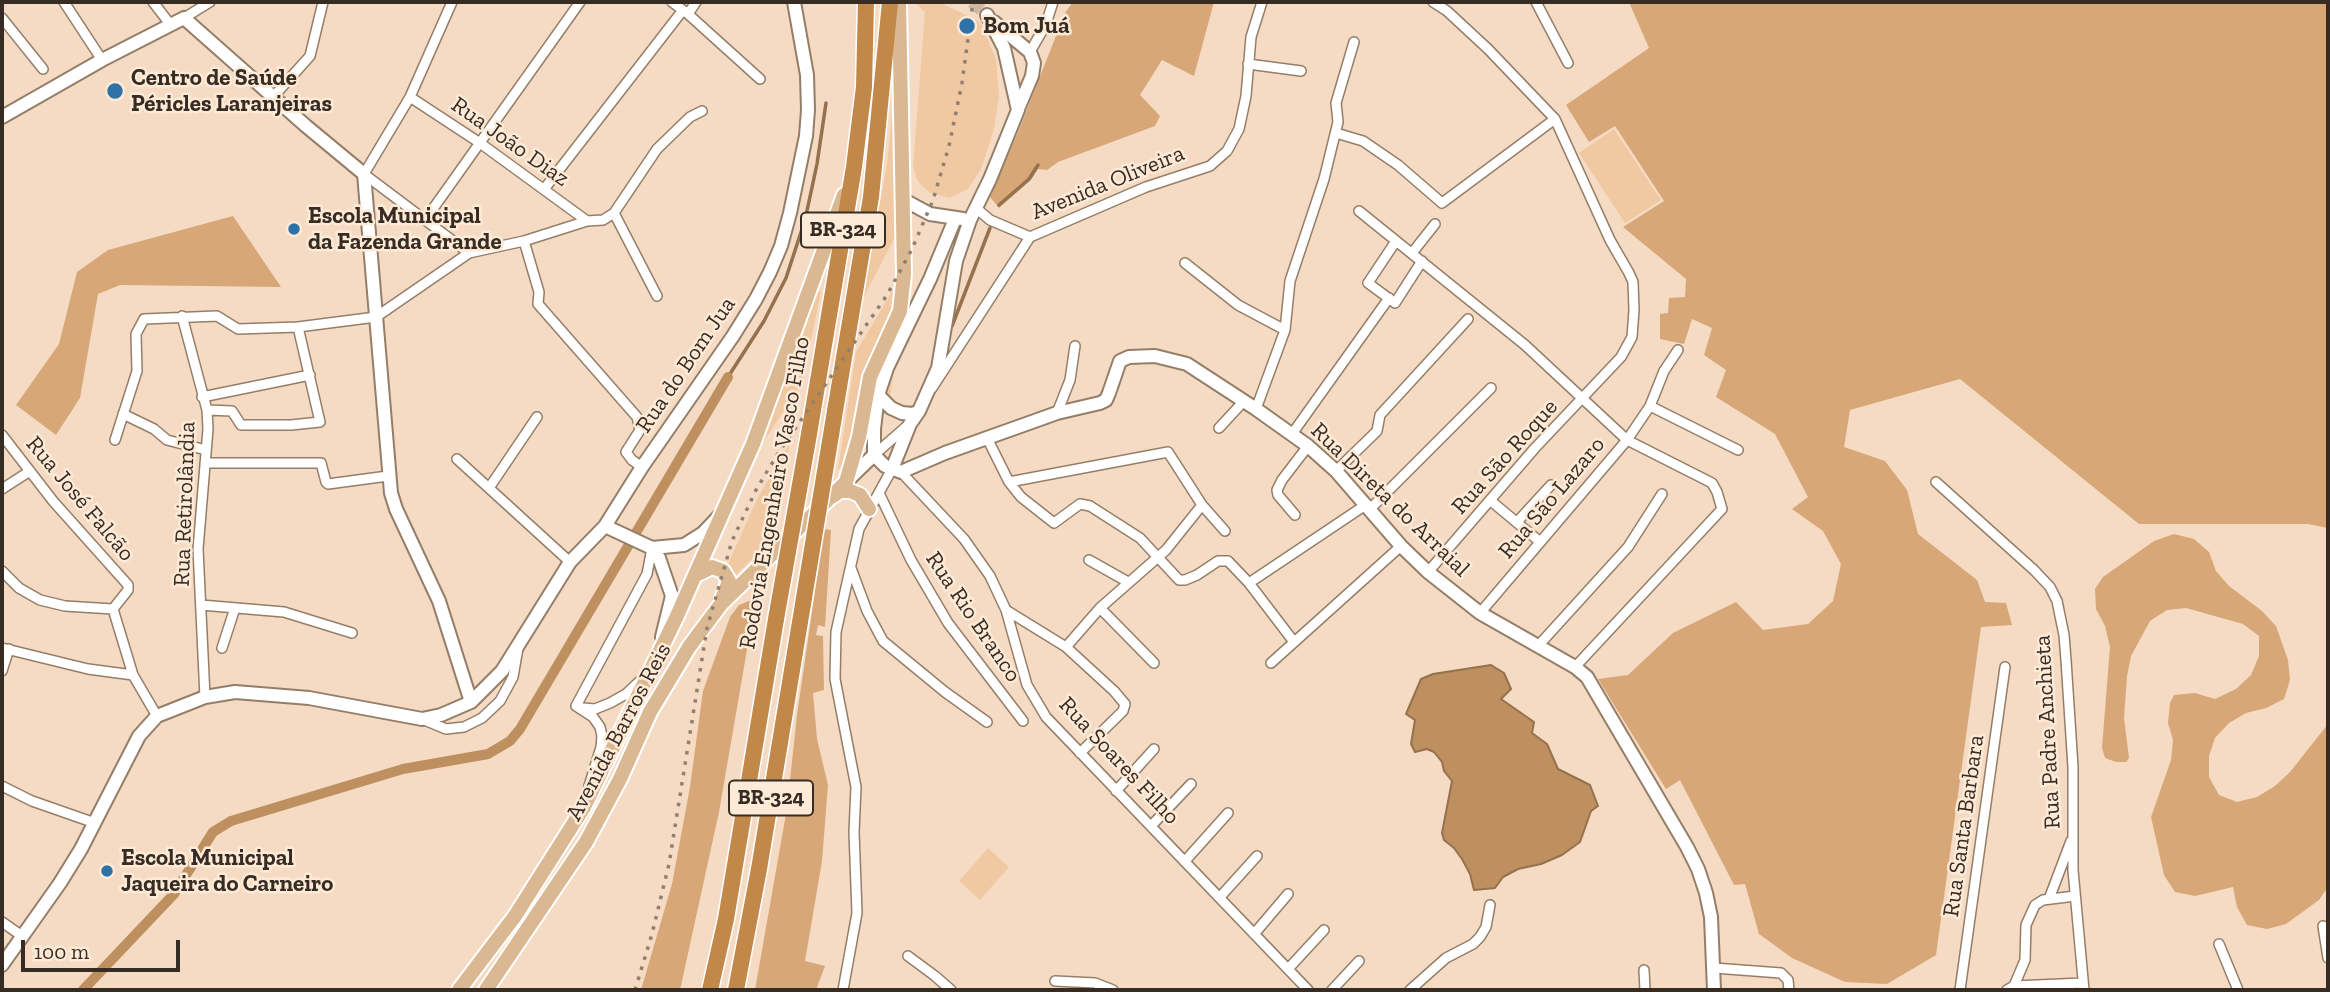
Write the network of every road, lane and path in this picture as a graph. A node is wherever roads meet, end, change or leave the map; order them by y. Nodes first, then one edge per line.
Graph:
1 (64, 2) edge
2 (153, 2) edge
3 (210, 2) edge
4 (323, 2) edge
5 (452, 2) edge
6 (580, 2) edge
7 (672, 2) edge
8 (696, 2) edge
9 (794, 2) edge
10 (866, 2) edge
11 (890, 2) edge
12 (898, 2) edge
13 (1053, 2) edge
14 (1262, 2) edge
15 (1433, 2) edge
16 (1536, 2) edge
17 (685, 12) junction
18 (2, 18) edge
19 (184, 18) junction
20 (170, 24) junction
21 (1354, 42) dead end
22 (1030, 52) junction
23 (103, 60) junction
24 (1568, 63) dead end
25 (1248, 64) junction
26 (43, 69) dead end
27 (1301, 71) dead end
28 (760, 79) dead end
29 (274, 97) junction
30 (410, 97) junction
31 (1018, 110) junction
32 (702, 111) dead end
33 (2, 117) edge
34 (1555, 119) junction
35 (1336, 132) junction
36 (480, 143) junction
37 (854, 167) junction
38 (364, 174) junction
39 (545, 188) junction
40 (904, 200) junction
41 (1359, 211) dead end
42 (614, 213) junction
43 (973, 214) junction
44 (956, 219) junction
45 (425, 220) junction
46 (587, 221) junction
47 (1435, 224) dead end
48 (1030, 237) junction
49 (524, 241) junction
50 (1396, 241) junction
51 (469, 253) junction
52 (1412, 253) junction
53 (1422, 261) junction
54 (1185, 263) dead end
55 (657, 296) dead end
56 (1392, 301) junction
57 (182, 316) junction
58 (376, 317) junction
59 (1468, 319) dead end
60 (298, 327) junction
61 (1285, 330) junction
62 (1074, 346) dead end
63 (1678, 350) dead end
64 (310, 375) junction
65 (1491, 388) dead end
66 (929, 392) junction
67 (878, 395) junction
68 (202, 397) junction
69 (1583, 400) junction
70 (1244, 401) junction
71 (1650, 406) junction
72 (1256, 409) junction
73 (207, 410) junction
74 (919, 411) junction
75 (1057, 413) junction
76 (123, 414) junction
77 (537, 417) dead end
78 (909, 424) junction
79 (1219, 428) dead end
80 (1292, 434) junction
81 (2, 435) edge
82 (987, 438) junction
83 (115, 440) dead end
84 (1627, 440) junction
85 (1308, 446) junction
86 (206, 450) junction
87 (1738, 450) dead end
88 (874, 456) junction
89 (457, 459) dead end
90 (205, 463) junction
91 (642, 467) junction
92 (897, 470) junction
93 (30, 471) junction
94 (1336, 471) junction
95 (388, 476) junction
96 (846, 482) junction
97 (1009, 482) junction
98 (1936, 482) dead end
99 (1551, 485) dead end
100 (489, 488) junction
101 (2, 489) edge
102 (879, 493) junction
103 (1662, 494) dead end
104 (829, 498) junction
105 (1490, 501) junction
106 (1202, 505) junction
107 (1368, 506) junction
108 (869, 509) junction
109 (723, 512) junction
110 (1295, 515) dead end
111 (1517, 522) junction
112 (605, 526) junction
113 (1225, 531) dead end
114 (1539, 541) junction
115 (647, 546) junction
116 (1401, 547) junction
117 (1158, 556) junction
118 (1089, 560) dead end
119 (570, 562) junction
120 (850, 566) junction
121 (2, 571) edge
122 (1428, 572) junction
123 (696, 575) junction
124 (1128, 582) junction
125 (1249, 583) junction
126 (201, 604) junction
127 (720, 604) junction
128 (235, 608) junction
129 (1100, 608) junction
130 (113, 609) junction
131 (1006, 610) junction
132 (1480, 613) junction
133 (352, 634) dead end
134 (1294, 642) junction
135 (519, 645) junction
136 (1538, 646) junction
137 (1066, 647) junction
138 (6, 648) edge
139 (222, 648) dead end
140 (659, 651) junction
141 (1154, 663) dead end
142 (1271, 663) dead end
143 (1575, 667) junction
144 (2005, 667) dead end
145 (2, 671) edge
146 (649, 672) junction
147 (133, 675) junction
148 (205, 697) junction
149 (471, 702) junction
150 (576, 706) junction
151 (157, 716) junction
152 (422, 719) junction
153 (1023, 720) dead end
154 (988, 722) dead end
155 (1154, 749) dead end
156 (1080, 753) junction
157 (1191, 784) dead end
158 (2, 786) edge
159 (1116, 791) junction
160 (584, 807) junction
161 (1228, 813) dead end
162 (95, 823) junction
163 (1151, 826) junction
164 (2073, 836) junction
165 (1257, 856) dead end
166 (1185, 860) junction
167 (1288, 894) dead end
168 (2075, 896) junction
169 (1220, 898) junction
170 (2049, 898) junction
171 (1490, 905) dead end
172 (2, 922) edge
173 (2323, 926) dead end
174 (1324, 930) dead end
175 (1254, 934) junction
176 (22, 936) junction
177 (2219, 944) dead end
178 (908, 956) dead end
179 (2328, 958) edge
180 (1359, 961) dead end
181 (2, 965) edge
182 (1714, 968) junction
183 (1288, 969) junction
184 (1644, 970) dead end
185 (1055, 981) dead end
186 (2084, 987) edge
187 (2011, 988) edge
188 (459, 990) edge
189 (486, 990) edge
190 (710, 990) edge
191 (736, 990) edge
192 (843, 990) edge
193 (951, 990) edge
194 (1113, 990) edge
195 (1308, 990) edge
196 (1332, 990) edge
197 (1410, 990) edge
198 (1645, 990) edge
199 (1714, 990) edge
200 (1789, 990) edge
201 (1960, 990) edge
202 (2238, 990) edge

1 - 23 street
2 - 20 street
3 - 19 street
4 - 29 street
5 - 30 street
6 - 36 street
7 - 17 street
8 - 17 street
9 - 91 street, Rua do Bom Jua
10 - 37 highway, Rodovia Engenheiro Vasco Filho / BR-324
11 - 191 highway, Rodovia Engenheiro Vasco Filho / BR-324, bridge
12 - 40 main road
13 - 22 street
14 - 25 street, Avenida Oliveira
15 - 34 street
16 - 24 street
17 - 28 street
17 - 39 street
18 - 26 street
19 - 20 street
19 - 29 street
20 - 23 street
21 - 35 street
22 - 31 street
22 - 31 street
23 - 33 street
25 - 27 street
25 - 48 street, Avenida Oliveira
29 - 38 street
30 - 36 street, Rua João Diaz
30 - 38 street
31 - 43 street
32 - 42 street
34 - 35 street
34 - 69 street, Rua São Roque
35 - 61 street
36 - 39 street, Rua João Diaz
36 - 45 street
37 - 109 main road, Avenida Barros Reis
37 - 190 highway, Rodovia Engenheiro Vasco Filho / BR-324, bridge
38 - 45 street
38 - 58 street
39 - 46 street, Rua João Diaz
40 - 44 street
40 - 96 main road
41 - 50 street
42 - 46 street
42 - 55 street
43 - 44 street
43 - 48 street
43 - 66 street
44 - 67 street
45 - 51 street
46 - 49 street
47 - 52 street
48 - 66 street, Avenida Oliveira
49 - 51 street
49 - 91 street
50 - 52 street
50 - 56 street
51 - 58 street
52 - 53 street
53 - 56 street
53 - 69 street
54 - 61 street
56 - 80 street
57 - 60 street
57 - 68 street, Rua Retirolândia
57 - 76 street
58 - 60 street
58 - 95 street
59 - 94 street
60 - 64 street
61 - 72 street
62 - 75 street
63 - 71 street, Rua São Lazaro
64 - 68 street
64 - 73 street
65 - 107 street
66 - 74 street
67 - 74 street
67 - 88 street
68 - 73 street, Rua Retirolândia
69 - 84 street
69 - 105 street, Rua São Roque
70 - 72 street, Rua Direta do Arraial
70 - 75 street, Rua Direta do Arraial
70 - 79 street
71 - 84 street, Rua São Lazaro
71 - 87 street
72 - 80 street, Rua Direta do Arraial
73 - 86 street, Rua Retirolândia
74 - 78 street
75 - 82 street, Rua Direta do Arraial
76 - 83 street
76 - 86 street
77 - 100 street
78 - 88 street
78 - 92 street
80 - 85 street, Rua Direta do Arraial
81 - 93 street, Rua José Falcão
82 - 92 street, Rua Direta do Arraial
82 - 97 street
84 - 114 street, Rua São Lazaro
84 - 143 street
85 - 94 street, Rua Direta do Arraial
85 - 110 street
86 - 90 street, Rua Retirolândia
88 - 92 street
88 - 96 street
89 - 100 street
90 - 95 street
90 - 126 street, Rua Retirolândia
91 - 112 street, Rua do Bom Jua
92 - 102 street
92 - 131 street, Rua Soares Filho
93 - 101 street
93 - 130 street, Rua José Falcão
94 - 107 street, Rua Direta do Arraial
95 - 149 street
96 - 104 main road, Avenida Barros Reis
97 - 106 street
97 - 117 street
98 - 164 street, Rua Padre Anchieta
99 - 111 street
100 - 119 street
102 - 108 street
102 - 153 street, Rua Rio Branco
103 - 136 street
104 - 108 main road
104 - 127 main road, Avenida Barros Reis
105 - 111 street
105 - 122 street, Rua São Roque
106 - 113 street
106 - 117 street
107 - 116 street, Rua Direta do Arraial
107 - 125 street
108 - 120 street
109 - 115 street
109 - 123 main road, Avenida Barros Reis
111 - 114 street
112 - 115 street
112 - 119 street, Rua do Bom Jua
114 - 132 street, Rua São Lazaro
115 - 140 street
115 - 150 street
116 - 122 street, Rua Direta do Arraial
116 - 134 street
117 - 124 street
117 - 125 street
118 - 124 street
119 - 135 street, Rua do Bom Jua
120 - 154 street
120 - 192 street
121 - 130 street
122 - 132 street, Rua Direta do Arraial
123 - 127 main road
123 - 140 main road, Avenida Barros Reis
124 - 129 street
125 - 134 street
126 - 128 street
126 - 148 street, Rua Retirolândia
127 - 189 main road, Avenida Barros Reis
128 - 133 street
128 - 139 street
129 - 137 street
129 - 141 street
130 - 147 street
131 - 137 street
131 - 156 street, Rua Soares Filho
132 - 136 street, Rua Direta do Arraial
134 - 142 street
135 - 149 street, Rua do Bom Jua
135 - 152 street
136 - 143 street, Rua Direta do Arraial
137 - 156 street
138 - 145 street
138 - 147 street
140 - 146 main road, Avenida Barros Reis
143 - 182 street, Rua Direta do Arraial
144 - 201 street, Rua Santa Barbara
146 - 150 street
146 - 160 main road, Avenida Barros Reis
147 - 151 street
148 - 151 street
148 - 152 street
149 - 152 street
150 - 160 street
151 - 162 street
155 - 159 street
156 - 159 street, Rua Soares Filho
157 - 163 street
158 - 162 street
159 - 163 street, Rua Soares Filho
160 - 188 main road, Avenida Barros Reis
161 - 166 street
162 - 176 street
163 - 166 street, Rua Soares Filho
164 - 168 street, Rua Padre Anchieta
164 - 170 street
165 - 169 street
166 - 169 street, Rua Soares Filho
167 - 175 street
168 - 170 street
168 - 186 street, Rua Padre Anchieta
169 - 175 street, Rua Soares Filho
170 - 187 street
171 - 197 street
172 - 176 street
173 - 179 street
174 - 183 street
175 - 183 street, Rua Soares Filho
176 - 181 street
177 - 202 street
178 - 193 street
180 - 196 street
182 - 199 street, Rua Direta do Arraial
182 - 200 street
183 - 195 street, Rua Soares Filho
184 - 198 street
185 - 194 street
186 - 187 street

